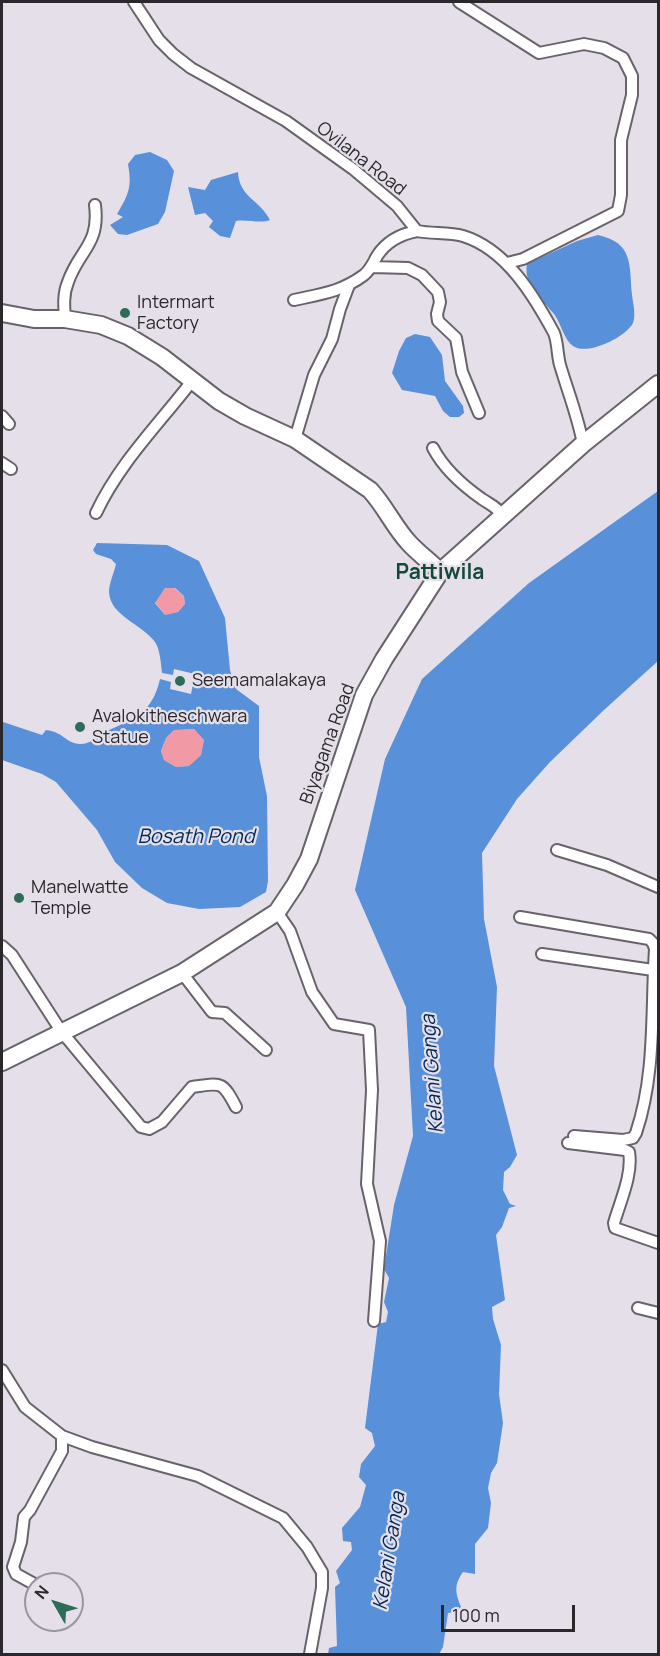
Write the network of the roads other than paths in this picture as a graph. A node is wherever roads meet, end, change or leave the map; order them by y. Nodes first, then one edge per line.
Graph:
1 (134, 2) edge
2 (459, 2) edge
3 (95, 205) dead end
4 (417, 231) junction
5 (507, 263) junction
6 (372, 267) junction
7 (349, 285) junction
8 (294, 300) dead end
9 (2, 313) edge
10 (65, 319) junction
11 (192, 381) junction
12 (658, 384) edge
13 (479, 413) dead end
14 (295, 439) junction
15 (584, 444) junction
16 (433, 448) dead end
17 (96, 513) dead end
18 (503, 516) junction
19 (440, 573) junction
20 (557, 850) dead end
21 (658, 887) edge
22 (277, 912) junction
23 (520, 916) dead end
24 (2, 946) edge
25 (542, 954) dead end
26 (182, 973) junction
27 (656, 973) edge
28 (61, 1031) junction
29 (655, 1041) edge
30 (266, 1050) dead end
31 (2, 1062) edge
32 (236, 1107) dead end
33 (658, 1243) edge
34 (638, 1308) dead end
35 (658, 1313) edge
36 (374, 1321) dead end
37 (2, 1370) edge
38 (62, 1436) junction
39 (24, 1579) edge
40 (310, 1654) edge

1 - 4 street, Ovilana Road
2 - 5 street
3 - 10 street
4 - 5 street
4 - 6 street
5 - 15 street
6 - 7 street
6 - 13 street
7 - 8 street
7 - 14 street
9 - 10 main road
10 - 11 main road
11 - 14 main road
11 - 17 street
12 - 15 main road, Biyagama Road
14 - 19 main road
15 - 18 main road, Biyagama Road
16 - 18 street
18 - 19 main road, Biyagama Road
19 - 22 main road, Biyagama Road
20 - 21 street
22 - 26 main road, Biyagama Road
22 - 36 street
23 - 27 street
24 - 28 street
25 - 27 street
26 - 28 main road, Biyagama Road
26 - 30 street
27 - 29 street
28 - 31 main road, Biyagama Road
28 - 32 street
29 - 33 street
34 - 35 street
37 - 38 street
38 - 39 street
38 - 40 street

